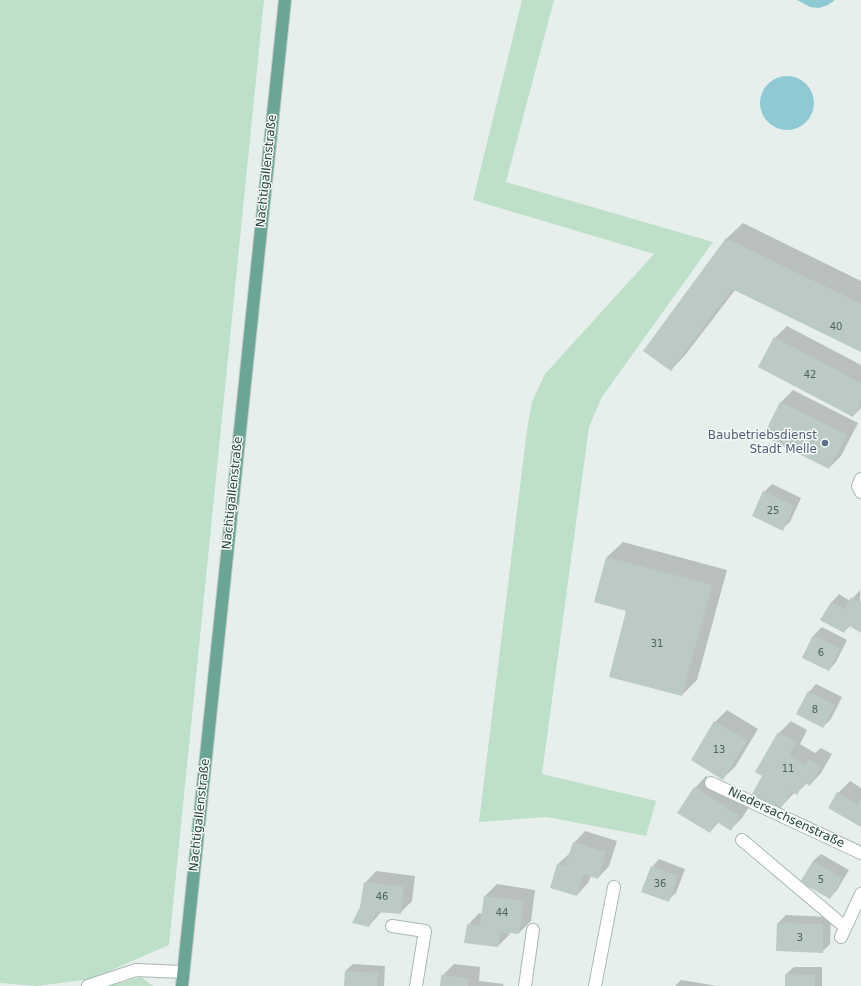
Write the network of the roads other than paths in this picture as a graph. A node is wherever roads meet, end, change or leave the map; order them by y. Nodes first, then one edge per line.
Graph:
1 (285, 0) edge
2 (861, 479) edge
3 (861, 492) edge
4 (711, 783) dead end
5 (742, 840) dead end
6 (861, 853) edge
7 (614, 887) dead end
8 (861, 894) edge
9 (392, 926) dead end
10 (533, 930) dead end
11 (183, 972) junction
12 (88, 986) edge
13 (182, 986) edge
14 (416, 986) edge
15 (525, 986) edge
16 (595, 986) edge

1 - 11 main road, Nachtigallenstraße
2 - 3 street
4 - 6 street, Niedersachsenstraße
5 - 8 street
7 - 16 street
9 - 14 street
10 - 15 street
11 - 12 street
11 - 13 main road, Nachtigallenstraße

